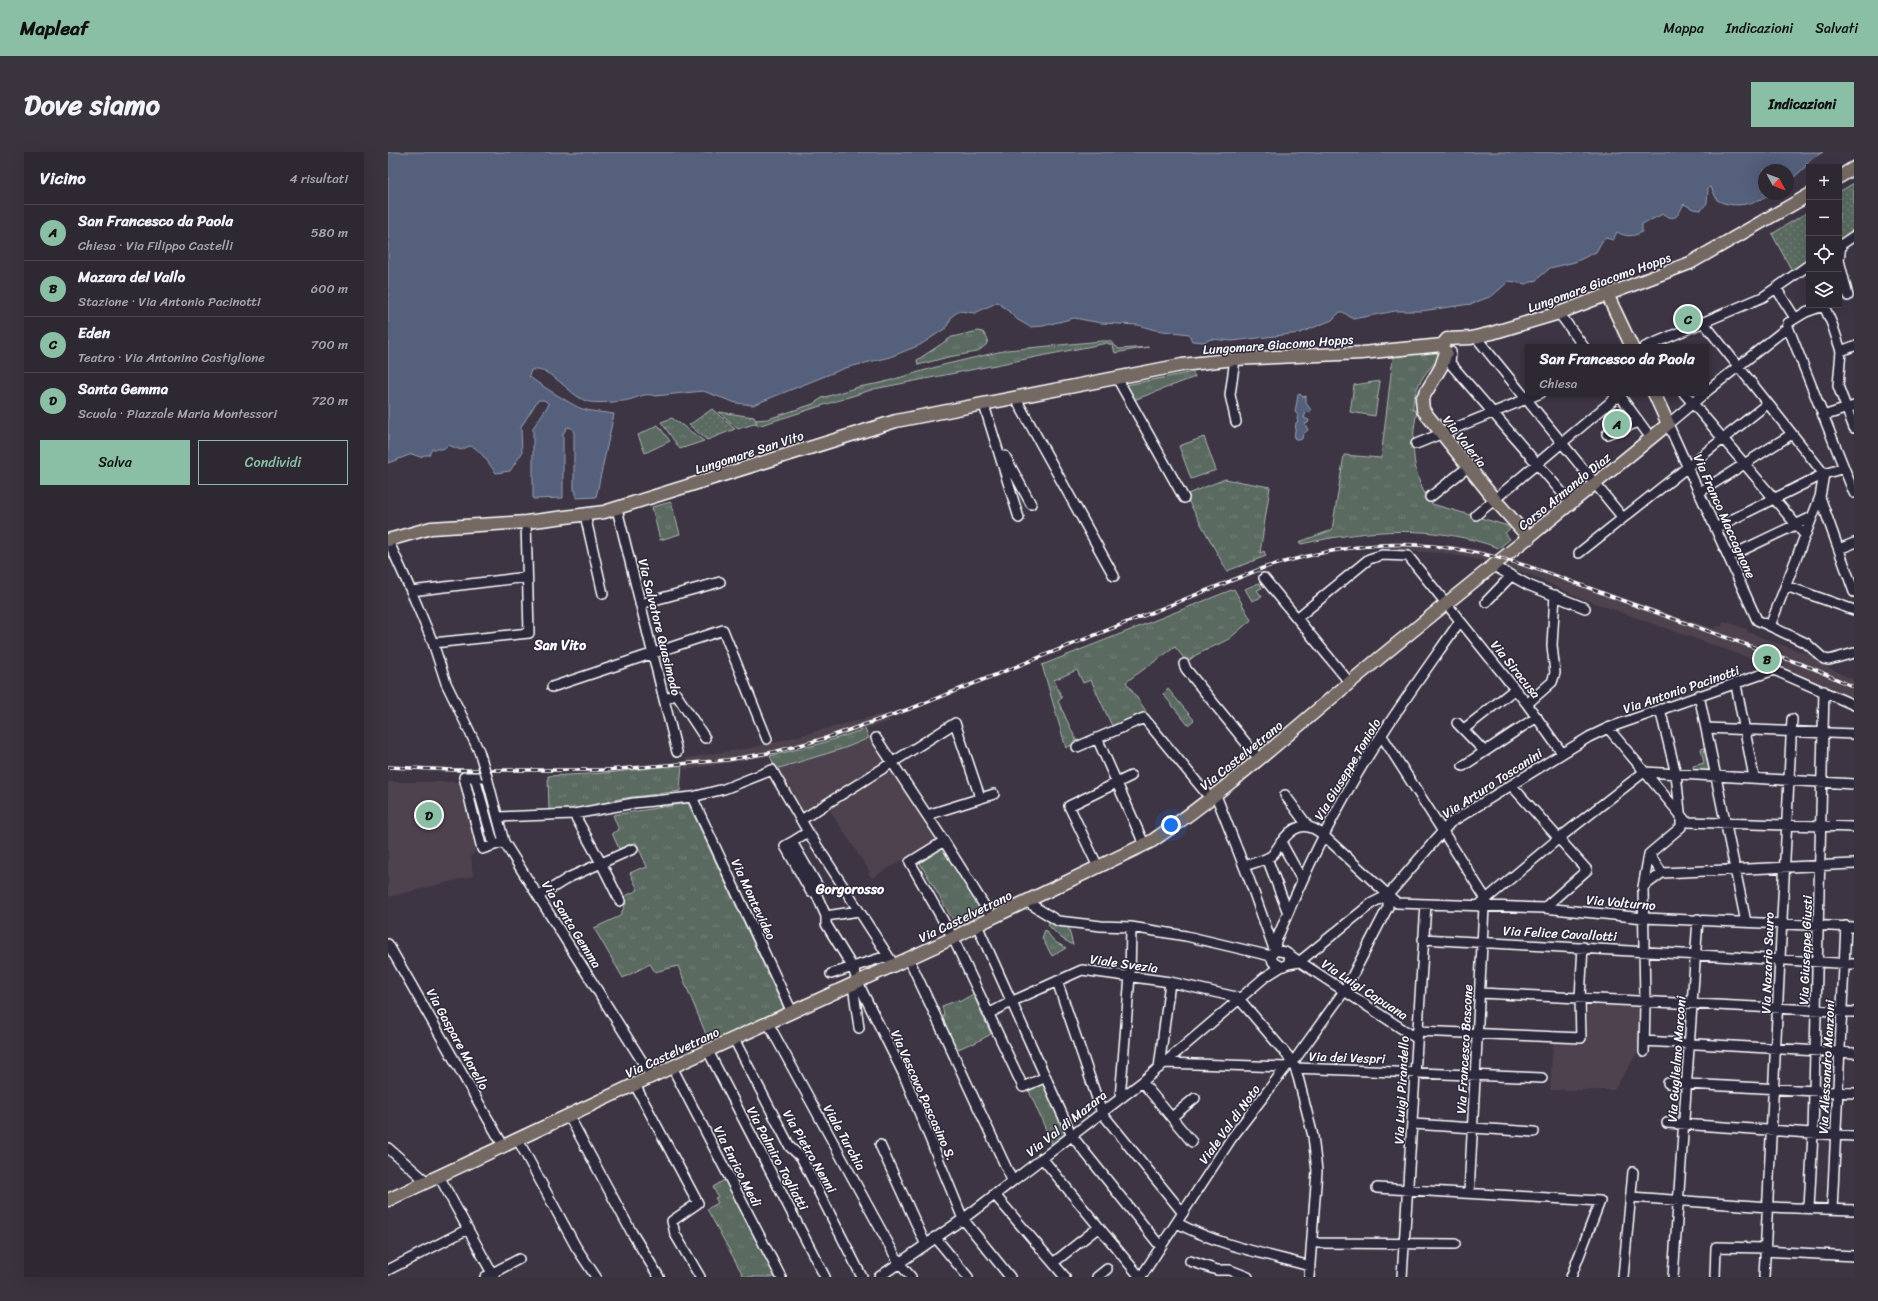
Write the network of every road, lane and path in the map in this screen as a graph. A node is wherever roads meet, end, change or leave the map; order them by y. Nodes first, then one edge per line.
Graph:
1 (1854, 168) edge
2 (1842, 175) edge
3 (1806, 197) edge
4 (1854, 236) edge
5 (1842, 244) edge
6 (1842, 267) edge
7 (1806, 268) edge
8 (1776, 288) junction
9 (1607, 294) junction
10 (1851, 296) edge
11 (1816, 308) edge
12 (1825, 308) edge
13 (1559, 313) junction
14 (1795, 318) junction
15 (1702, 322) junction
16 (1788, 327) junction
17 (1473, 337) junction
18 (1582, 344) edge
19 (1631, 344) edge
20 (1652, 344) edge
21 (1854, 346) edge
22 (1449, 347) junction
23 (1841, 351) junction
24 (1235, 359) junction
25 (1737, 366) junction
26 (1117, 378) junction
27 (1709, 389) edge
28 (1534, 396) edge
29 (1617, 396) edge
30 (1620, 396) edge
31 (1655, 396) edge
32 (1687, 396) edge
33 (1701, 396) edge
34 (1016, 399) junction
35 (1527, 399) junction
36 (1693, 403) junction
37 (1767, 404) junction
38 (984, 405) junction
39 (1850, 407) edge
40 (1492, 413) junction
41 (1823, 416) junction
42 (1236, 422) dead end
43 (1639, 422) junction
44 (1668, 424) junction
45 (1854, 428) edge
46 (1442, 434) junction
47 (1608, 434) dead end
48 (1792, 434) junction
49 (1651, 438) junction
50 (1723, 438) junction
51 (995, 440) junction
52 (1563, 443) junction
53 (1416, 444) dead end
54 (1537, 463) junction
55 (1745, 464) junction
56 (1688, 466) junction
57 (1468, 467) junction
58 (1844, 468) junction
59 (1824, 474) junction
60 (1595, 484) junction
61 (1700, 492) junction
62 (1854, 493) edge
63 (1430, 497) dead end
64 (1820, 497) junction
65 (1184, 498) dead end
66 (1774, 499) junction
67 (1495, 500) junction
68 (1571, 503) junction
69 (1031, 504) dead end
70 (617, 509) junction
71 (585, 515) junction
72 (1476, 515) dead end
73 (1019, 518) dead end
74 (1623, 518) junction
75 (1812, 518) junction
76 (526, 522) junction
77 (1796, 525) junction
78 (1717, 527) junction
79 (1805, 535) junction
80 (1529, 538) junction
81 (388, 540) edge
82 (1854, 544) edge
83 (1839, 549) junction
84 (1578, 553) dead end
85 (1730, 556) junction
86 (1496, 565) junction
87 (1114, 576) dead end
88 (1511, 576) junction
89 (527, 577) junction
90 (1264, 578) dead end
91 (720, 582) dead end
92 (1786, 586) junction
93 (411, 591) junction
94 (1854, 592) edge
95 (603, 594) dead end
96 (1555, 595) junction
97 (1486, 602) dead end
98 (640, 604) junction
99 (1446, 604) junction
100 (1585, 608) dead end
101 (1854, 610) edge
102 (1297, 618) junction
103 (1460, 621) junction
104 (1770, 626) junction
105 (433, 643) junction
106 (653, 653) junction
107 (1854, 653) edge
108 (1184, 664) dead end
109 (1350, 683) junction
110 (1736, 685) junction
111 (552, 687) dead end
112 (1515, 689) junction
113 (1824, 691) junction
114 (1699, 695) junction
115 (665, 700) junction
116 (1528, 704) junction
117 (1852, 705) edge
118 (1660, 709) junction
119 (1538, 717) junction
120 (1792, 719) dead end
121 (1608, 728) junction
122 (1706, 728) junction
123 (1746, 730) junction
124 (1791, 732) junction
125 (1823, 733) junction
126 (1854, 734) edge
127 (1382, 736) junction
128 (705, 738) dead end
129 (876, 738) dead end
130 (1097, 738) junction
131 (767, 739) dead end
132 (1077, 747) dead end
133 (1484, 751) junction
134 (676, 752) dead end
135 (1562, 753) junction
136 (1259, 760) junction
137 (892, 763) junction
138 (1463, 766) dead end
139 (1644, 772) junction
140 (1676, 774) junction
141 (1131, 776) dead end
142 (487, 777) junction
143 (1716, 777) junction
144 (1754, 777) junction
145 (1789, 781) junction
146 (1822, 782) junction
147 (1117, 783) junction
148 (1854, 784) edge
149 (1511, 785) junction
150 (994, 794) dead end
151 (692, 796) junction
152 (1212, 796) junction
153 (1285, 796) dead end
154 (980, 797) junction
155 (574, 814) junction
156 (1680, 814) junction
157 (927, 815) junction
158 (499, 817) junction
159 (801, 820) junction
160 (1724, 823) junction
161 (1786, 824) junction
162 (1307, 825) junction
163 (1684, 825) junction
164 (1821, 825) junction
165 (1854, 827) edge
166 (1443, 830) junction
167 (808, 832) junction
168 (1324, 834) junction
169 (1558, 839) junction
170 (944, 841) junction
171 (504, 842) junction
172 (1281, 842) junction
173 (1144, 844) junction
174 (633, 849) dead end
175 (1649, 854) junction
176 (1268, 858) junction
177 (601, 862) junction
178 (1854, 864) edge
179 (1820, 865) junction
180 (1244, 866) junction
181 (1098, 867) junction
182 (1785, 868) junction
183 (1736, 870) junction
184 (1662, 873) junction
185 (1302, 880) junction
186 (1643, 887) junction
187 (1388, 895) junction
188 (539, 896) junction
189 (620, 901) dead end
190 (1027, 902) junction
191 (1426, 904) junction
192 (1483, 904) junction
193 (1544, 908) junction
194 (859, 911) junction
195 (1288, 913) junction
196 (826, 916) junction
197 (992, 918) junction
198 (1644, 918) junction
199 (1698, 919) junction
200 (1746, 922) junction
201 (1781, 923) junction
202 (977, 925) junction
203 (1818, 926) junction
204 (1131, 927) junction
205 (1850, 927) edge
206 (953, 938) junction
207 (1423, 939) junction
208 (1483, 942) junction
209 (388, 944) edge
210 (1583, 947) junction
211 (1273, 951) junction
212 (1645, 951) junction
213 (1695, 954) junction
214 (909, 959) junction
215 (1781, 959) junction
216 (890, 961) junction
217 (1298, 962) junction
218 (1817, 962) junction
219 (1286, 963) junction
220 (1844, 963) junction
221 (1854, 964) edge
222 (853, 968) junction
223 (831, 974) dead end
224 (1130, 976) junction
225 (1264, 979) junction
226 (1057, 981) junction
227 (1170, 982) junction
228 (855, 984) junction
229 (1345, 990) junction
230 (1480, 993) junction
231 (1580, 997) junction
232 (1240, 1000) junction
233 (1013, 1001) junction
234 (1645, 1002) junction
235 (1693, 1003) junction
236 (1778, 1008) junction
237 (1816, 1010) junction
238 (1842, 1011) junction
239 (792, 1012) junction
240 (1854, 1012) edge
241 (988, 1014) junction
242 (768, 1023) junction
243 (858, 1028) dead end
244 (1478, 1032) junction
245 (1417, 1035) junction
246 (734, 1039) junction
247 (1644, 1041) junction
248 (1690, 1044) junction
249 (1776, 1048) junction
250 (708, 1051) junction
251 (1815, 1051) junction
252 (1644, 1052) dead end
253 (1840, 1053) junction
254 (1854, 1053) edge
255 (1162, 1066) junction
256 (1291, 1066) junction
257 (672, 1067) junction
258 (1414, 1072) junction
259 (1475, 1075) junction
260 (652, 1077) junction
261 (1046, 1077) junction
262 (1542, 1078) dead end
263 (1142, 1082) junction
264 (1668, 1083) dead end
265 (1686, 1084) junction
266 (635, 1085) junction
267 (1774, 1089) junction
268 (1814, 1092) junction
269 (1838, 1092) junction
270 (1854, 1093) edge
271 (1120, 1098) junction
272 (1195, 1098) dead end
273 (1102, 1113) junction
274 (569, 1116) junction
275 (1172, 1117) junction
276 (1667, 1123) dead end
277 (1413, 1124) junction
278 (1684, 1124) junction
279 (1473, 1127) junction
280 (1771, 1131) junction
281 (1534, 1132) dead end
282 (1814, 1133) junction
283 (1836, 1135) junction
284 (1072, 1136) junction
285 (1854, 1136) edge
286 (518, 1140) junction
287 (1192, 1142) dead end
288 (880, 1145) dead end
289 (504, 1147) junction
290 (388, 1148) edge
291 (1042, 1158) junction
292 (1633, 1172) dead end
293 (439, 1176) junction
294 (1012, 1180) junction
295 (427, 1182) junction
296 (1377, 1188) dead end
297 (1409, 1189) junction
298 (1469, 1193) junction
299 (994, 1194) junction
300 (1630, 1197) junction
301 (388, 1200) edge
302 (1679, 1201) junction
303 (1768, 1207) junction
304 (1809, 1208) junction
305 (1832, 1209) junction
306 (1854, 1210) edge
307 (1183, 1213) junction
308 (963, 1219) junction
309 (1177, 1223) junction
310 (1099, 1227) junction
311 (468, 1229) junction
312 (935, 1237) junction
313 (1312, 1241) junction
314 (925, 1243) junction
315 (1404, 1243) junction
316 (1455, 1244) dead end
317 (1160, 1246) junction
318 (1765, 1250) junction
319 (1854, 1256) edge
320 (519, 1258) dead end
321 (1190, 1261) dead end
322 (899, 1263) junction
323 (1054, 1263) junction
324 (1310, 1266) junction
325 (1107, 1269) dead end
326 (388, 1270) edge
327 (490, 1276) edge
328 (1143, 1276) edge
329 (596, 1277) edge
330 (660, 1277) edge
331 (700, 1277) edge
332 (782, 1277) edge
333 (825, 1277) edge
334 (862, 1277) edge
335 (879, 1277) edge
336 (911, 1277) edge
337 (968, 1277) edge
338 (1010, 1277) edge
339 (1065, 1277) edge
340 (1097, 1277) edge
341 (1248, 1277) edge
342 (1310, 1277) edge
343 (1402, 1277) edge
344 (1571, 1277) edge
345 (1623, 1277) edge
346 (1674, 1277) edge
347 (1714, 1277) edge
348 (1764, 1277) edge

1 - 2 main road
3 - 9 main road, Lungomare Giacomo Hopps
4 - 5 street
6 - 10 street
7 - 8 street
8 - 14 street
8 - 15 street
9 - 13 main road, Lungomare Giacomo Hopps
9 - 19 main road
11 - 14 street
12 - 23 street
13 - 17 main road, Lungomare Giacomo Hopps
13 - 18 street
14 - 16 street, Corso Armando Diaz
15 - 20 street
15 - 25 street
16 - 25 street, Corso Armando Diaz
16 - 41 street
17 - 22 main road, Lungomare Giacomo Hopps
17 - 35 street
21 - 23 street
22 - 24 main road, Lungomare Giacomo Hopps
22 - 40 street
22 - 46 main road, Via Valeria
23 - 39 street
24 - 26 main road, Lungomare Giacomo Hopps
24 - 42 street
25 - 27 street, Corso Armando Diaz
25 - 37 street
26 - 34 main road, Lungomare San Vito
26 - 65 street
28 - 35 street
29 - 52 street
30 - 43 street
31 - 44 main road
32 - 36 street
33 - 36 street, Corso Armando Diaz
34 - 38 main road, Lungomare San Vito
34 - 87 street
35 - 40 street
35 - 52 street
36 - 44 street, Corso Armando Diaz
36 - 50 street
37 - 48 street
37 - 50 street
38 - 51 street
38 - 70 main road, Lungomare San Vito
39 - 41 street
39 - 45 street
40 - 46 street
40 - 54 street
41 - 58 street
43 - 47 street
43 - 49 street
44 - 49 main road, Corso Armando Diaz
44 - 56 street, Via Franco Maccagnone
46 - 53 street
46 - 57 main road, Via Valeria
48 - 55 street
48 - 59 street
49 - 60 main road, Corso Armando Diaz
50 - 55 street
50 - 56 street
51 - 69 street
51 - 73 street
52 - 54 street
52 - 60 street
54 - 67 street
54 - 68 street
55 - 61 street
55 - 66 street
56 - 61 street, Via Franco Maccagnone
56 - 74 street
57 - 63 street
57 - 67 main road, Via Valeria
58 - 59 street
58 - 62 street
59 - 64 street
59 - 66 street
60 - 68 main road, Corso Armando Diaz
60 - 74 street
61 - 78 street, Via Franco Maccagnone
64 - 75 street
64 - 83 street
66 - 77 street
66 - 78 street
67 - 72 street
67 - 80 main road, Via Valeria
68 - 80 main road, Corso Armando Diaz
70 - 71 main road, Lungomare San Vito
70 - 98 street, Via Salvatore Quasimodo
71 - 76 main road, Lungomare San Vito
71 - 95 street
74 - 84 street
75 - 77 street
75 - 79 street
76 - 81 main road, Lungomare San Vito
76 - 89 street
77 - 79 street
77 - 85 street
78 - 85 street, Via Franco Maccagnone
79 - 92 street
80 - 86 main road, Corso Armando Diaz
81 - 93 street, Via Santa Gemma
82 - 83 street
83 - 94 street
85 - 104 street, Via Franco Maccagnone
86 - 88 street
86 - 99 main road, Via Castelvetrano
88 - 96 street
88 - 97 street
89 - 93 street
89 - 105 street
90 - 102 street
91 - 98 street
92 - 101 street
92 - 104 street
93 - 105 street, Via Santa Gemma
96 - 100 street
96 - 116 street
98 - 106 street, Via Salvatore Quasimodo
99 - 102 street, Via Siracusa
99 - 103 street, Via Siracusa
99 - 109 main road, Via Castelvetrano
102 - 109 street
103 - 112 street, Via Siracusa
103 - 127 street, Via Giuseppe Toniolo
104 - 107 street
105 - 142 street, Via Santa Gemma, bridge
106 - 111 street
106 - 115 street, Via Salvatore Quasimodo
106 - 131 street
108 - 136 street
109 - 136 main road, Via Castelvetrano
110 - 113 street, Via Antonio Pacinotti
110 - 114 street, Via Antonio Pacinotti
110 - 123 street
112 - 116 street, Via Siracusa
112 - 133 street
113 - 117 street, Via Antonio Pacinotti
113 - 125 street, Via Giuseppe Giusti
114 - 118 street, Via Antonio Pacinotti
114 - 122 street
115 - 128 street
115 - 134 street, Via Salvatore Quasimodo
116 - 119 street, Via Siracusa
118 - 121 street, Via Antonio Pacinotti
118 - 140 street
119 - 133 street
119 - 135 street, Via Siracusa
120 - 124 street, Via Nazario Sauro
121 - 135 street, Via Arturo Toscanini
121 - 139 street
122 - 123 street
122 - 143 street
123 - 124 street
123 - 144 street
124 - 125 street
124 - 145 street, Via Nazario Sauro
125 - 126 street
125 - 146 street, Via Giuseppe Giusti
127 - 166 street
127 - 168 street, Via Giuseppe Toniolo
129 - 137 street
130 - 132 street
130 - 147 street
130 - 152 street
133 - 138 street
135 - 149 street, Via Arturo Toscanini
136 - 152 main road, Via Castelvetrano
137 - 154 street
137 - 157 street
137 - 159 street
139 - 140 street
139 - 156 street
139 - 169 street
140 - 143 street
140 - 156 street
141 - 147 street
142 - 158 street, Via Santa Gemma
142 - 171 street
143 - 144 street
143 - 160 street
144 - 145 street
145 - 146 street
145 - 161 street, Via Nazario Sauro
146 - 148 street
146 - 164 street, Via Giuseppe Giusti
147 - 173 street
147 - 181 street
149 - 166 street, Via Arturo Toscanini
149 - 169 street
150 - 154 street
151 - 155 street
151 - 159 street
151 - 239 street, Via Montevideo
152 - 173 main road, Via Castelvetrano
152 - 180 street
153 - 162 street
154 - 157 street
155 - 158 street
155 - 177 street
156 - 163 street
157 - 170 street
158 - 171 street, Via Santa Gemma
159 - 167 street
160 - 161 street
160 - 163 street
160 - 183 street
161 - 164 street
161 - 182 street, Via Nazario Sauro
162 - 168 street, Via Volturno
162 - 172 street
163 - 175 street
164 - 165 street
164 - 179 street, Via Giuseppe Giusti
166 - 187 street, Via Arturo Toscanini
166 - 192 street
167 - 194 street
167 - 196 street
168 - 185 street, Via Giuseppe Toniolo
168 - 187 street, Via Volturno
169 - 192 street
169 - 193 street
170 - 197 street
170 - 206 street
171 - 188 street, Via Santa Gemma
172 - 176 street
172 - 185 street
173 - 181 main road, Via Castelvetrano
174 - 177 street
175 - 184 street
175 - 186 street
176 - 180 street
176 - 195 street
177 - 188 street
177 - 189 street
178 - 179 street
179 - 182 street
179 - 203 street, Via Giuseppe Giusti
180 - 211 street
181 - 190 main road, Via Castelvetrano
182 - 183 street
182 - 201 street, Via Nazario Sauro
183 - 184 street
183 - 200 street
184 - 186 street
185 - 195 street, Via Giuseppe Toniolo
186 - 198 street
187 - 191 street, Via Volturno
187 - 217 street
187 - 229 street, Viale Val di Noto
188 - 260 street, Via Santa Gemma
190 - 197 main road, Via Castelvetrano
190 - 204 street
191 - 192 street, Via Volturno
191 - 207 street, Via Luigi Pirandello
192 - 193 street, Via Volturno
192 - 208 street, Via Francesco Bascone
193 - 198 street, Via Volturno
194 - 196 street
194 - 216 street
195 - 211 street, Via Giuseppe Toniolo
196 - 222 street
197 - 202 main road, Via Castelvetrano
198 - 199 street, Via Volturno
198 - 212 street
199 - 200 street, Via Volturno
199 - 213 street, Via Guglielmo Marconi
200 - 201 street, Via Volturno
201 - 203 street, Via Volturno
201 - 215 street, Via Nazario Sauro
202 - 206 main road, Via Castelvetrano
202 - 233 street
203 - 205 street, Via Volturno
203 - 218 street, Via Giuseppe Giusti
204 - 211 street
204 - 224 street
205 - 220 street, Via Alessandro Manzoni
206 - 214 main road, Via Castelvetrano
206 - 241 street
207 - 208 street, Via Felice Cavallotti
207 - 245 street, Via Luigi Pirandello
208 - 210 street, Via Felice Cavallotti
208 - 230 street, Via Francesco Bascone
209 - 289 street, Via Gaspare Morello
210 - 212 street, Via Felice Cavallotti
210 - 231 street
211 - 219 street
211 - 219 street
211 - 225 street, Via Giuseppe Toniolo
212 - 213 street, Via Felice Cavallotti
212 - 234 street
213 - 215 street, Via Felice Cavallotti
213 - 235 street, Via Guglielmo Marconi
214 - 216 main road, Via Castelvetrano
214 - 294 street
215 - 218 street, Via Felice Cavallotti
215 - 236 street, Via Nazario Sauro
216 - 222 street
216 - 228 main road, Via Castelvetrano
217 - 219 street
217 - 229 street, Via Luigi Capuana
218 - 220 street, Via Felice Cavallotti
218 - 237 street, Via Giuseppe Giusti
219 - 225 street, Via Val di Mazara
220 - 221 street, Via Felice Cavallotti
220 - 238 street, Via Alessandro Manzoni
222 - 223 street
222 - 228 street
224 - 226 street, Viale Svezia
224 - 227 street, Viale Svezia
224 - 271 street
225 - 232 street, Via Val di Mazara
226 - 233 street, Viale Svezia
226 - 273 street
227 - 232 street, Viale Svezia
227 - 255 street
228 - 239 main road, Via Castelvetrano
228 - 243 street
228 - 308 street, Via Vescovo Pascasino S.
229 - 245 street, Via Luigi Capuana
229 - 256 street, Viale Val di Noto
230 - 231 street
230 - 244 street, Via Francesco Bascone
231 - 234 street
231 - 244 street
232 - 255 street, Via Val di Mazara
232 - 256 street
233 - 241 street, Viale Svezia
233 - 261 street
234 - 235 street
234 - 247 street
235 - 236 street
235 - 248 street, Via Guglielmo Marconi
236 - 237 street
236 - 249 street, Via Nazario Sauro
237 - 238 street
237 - 251 street, Via Giuseppe Giusti
238 - 240 street
238 - 253 street, Via Alessandro Manzoni
239 - 242 main road, Via Castelvetrano
241 - 261 street
242 - 246 main road, Via Castelvetrano
242 - 322 street, Viale Turchia
244 - 245 street
244 - 259 street, Via Francesco Bascone
245 - 258 street, Via Luigi Pirandello
246 - 250 main road, Via Castelvetrano
246 - 334 street, Via Pietro Nenni
247 - 248 street
247 - 252 street
248 - 249 street
248 - 265 street, Via Guglielmo Marconi
249 - 251 street
249 - 267 street, Via Nazario Sauro
250 - 257 main road, Via Castelvetrano
250 - 333 street, Via Palmiro Togliatti
251 - 253 street
251 - 268 street, Via Giuseppe Giusti
253 - 254 street
253 - 269 street, Via Alessandro Manzoni
255 - 256 street, Via dei Vespri
255 - 263 street, Via Val di Mazara
256 - 258 street, Via dei Vespri
256 - 307 street, Viale Val di Noto
256 - 313 street
257 - 260 main road, Via Castelvetrano
257 - 332 street, Via Enrico Medi
258 - 259 street, Via dei Vespri
258 - 277 street, Via Luigi Pirandello
259 - 262 street, Via dei Vespri
259 - 279 street, Via Francesco Bascone
260 - 266 main road, Via Castelvetrano
261 - 284 street
263 - 271 street, Via Val di Mazara
263 - 275 street
264 - 265 street
265 - 267 street
265 - 278 street, Via Guglielmo Marconi
266 - 274 main road, Via Castelvetrano
266 - 331 street
267 - 268 street
267 - 280 street, Via Nazario Sauro
268 - 269 street
268 - 282 street, Via Giuseppe Giusti
269 - 270 street
269 - 283 street, Via Alessandro Manzoni
271 - 273 street, Via Val di Mazara
272 - 275 street
273 - 284 street, Via Val di Mazara
273 - 307 street
274 - 286 main road, Via Castelvetrano
274 - 330 street
275 - 287 street
276 - 278 street
277 - 279 street
277 - 297 street, Via Luigi Pirandello
278 - 280 street
278 - 302 street, Via Guglielmo Marconi
279 - 281 street
279 - 298 street, Via Francesco Bascone
280 - 282 street
280 - 303 street, Via Nazario Sauro
282 - 283 street
282 - 304 street, Via Giuseppe Giusti
283 - 285 street
283 - 305 street, Via Alessandro Manzoni
284 - 291 street, Via Val di Mazara
284 - 317 street
286 - 289 main road, Via Castelvetrano
286 - 329 street
288 - 314 street
289 - 293 main road, Via Castelvetrano
290 - 295 street
291 - 294 street, Via Val di Mazara
291 - 310 street
292 - 300 street
293 - 295 main road, Via Castelvetrano
293 - 311 street
294 - 299 street, Via Val di Mazara
295 - 301 main road, Via Castelvetrano
296 - 297 street
297 - 298 street
297 - 315 street, Via Luigi Pirandello
298 - 344 street
299 - 308 street, Via Val di Mazara
299 - 323 street
300 - 302 street
300 - 345 street
302 - 303 street
302 - 346 street, Via Guglielmo Marconi
303 - 304 street
303 - 318 street, Via Nazario Sauro
304 - 305 street
305 - 306 street
307 - 309 street, Viale Val di Noto
308 - 312 street, Via Val di Mazara
308 - 338 street, Via Vescovo Pascasino S.
309 - 317 street, Viale Val di Noto
309 - 324 street
310 - 323 street
310 - 328 street
311 - 326 street
311 - 327 street
312 - 314 street, Via Val di Mazara
312 - 337 street
313 - 315 street
313 - 324 street
314 - 322 street, Via Val di Mazara
315 - 316 street
315 - 343 street, Via Luigi Pirandello
317 - 328 street, Viale Val di Noto
318 - 319 street
318 - 347 street
318 - 348 street, Via Nazario Sauro
320 - 327 street
321 - 341 street
322 - 335 street, Via Val di Mazara
322 - 336 street, Viale Turchia
323 - 339 street
324 - 342 street
325 - 340 street

